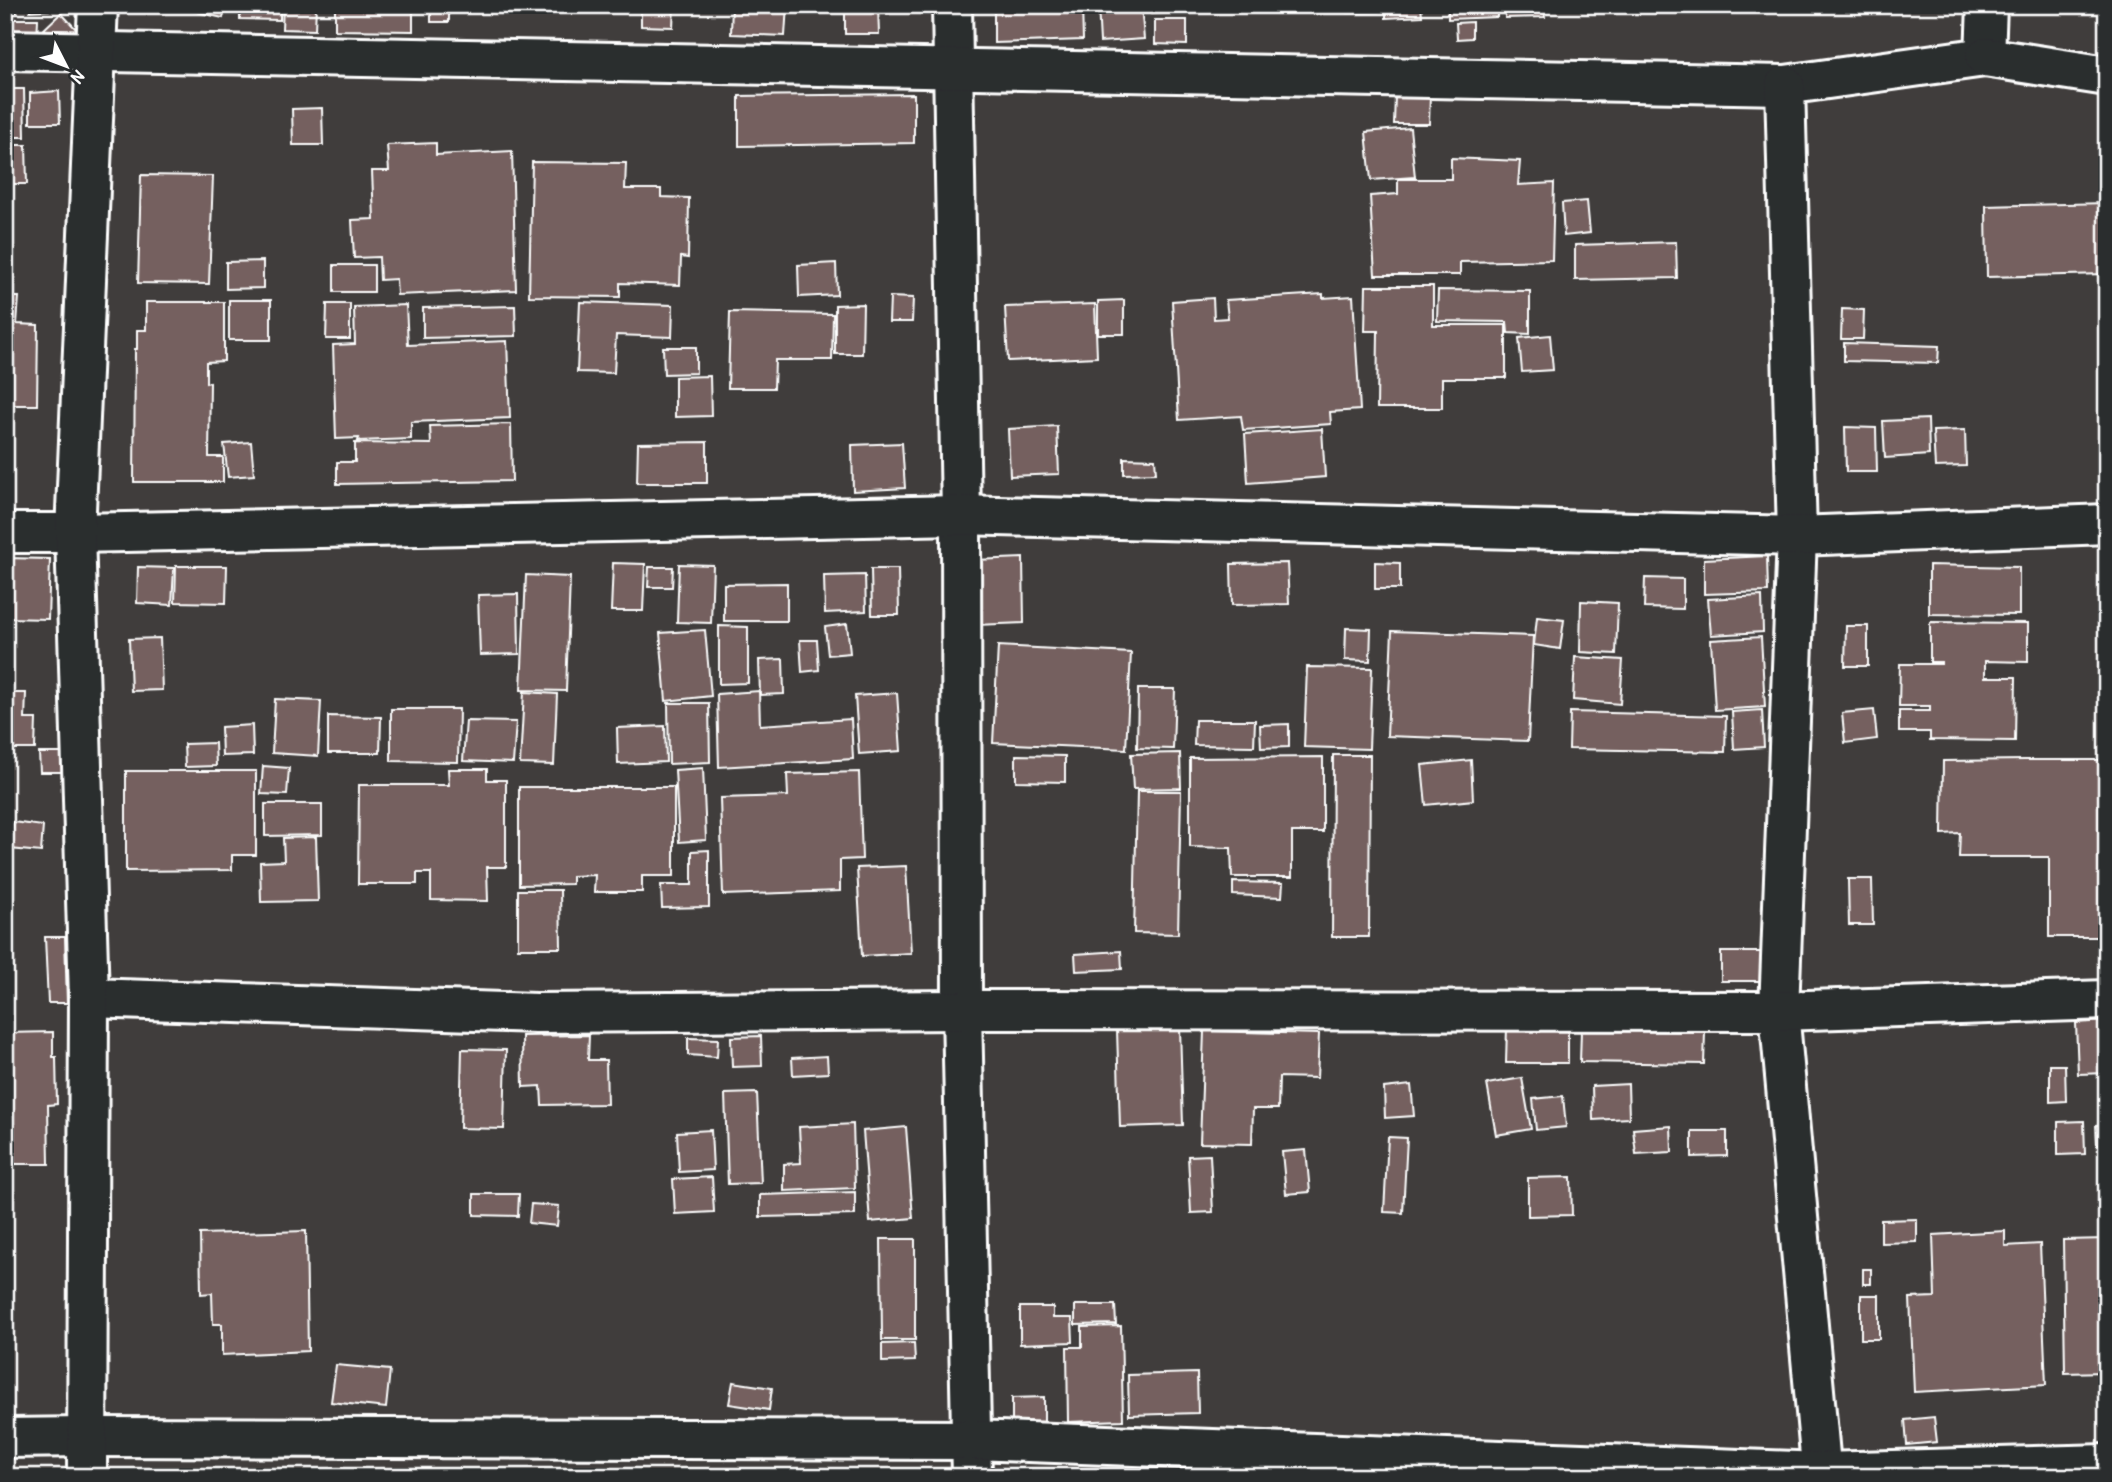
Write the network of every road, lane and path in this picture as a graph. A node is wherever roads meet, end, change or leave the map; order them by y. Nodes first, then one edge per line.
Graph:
1 (98, 5) edge
2 (952, 5) edge
3 (1986, 5) edge
4 (5, 51) edge
5 (97, 51) junction
6 (1985, 57) junction
7 (952, 68) junction
8 (2107, 76) edge
9 (1785, 85) junction
10 (961, 515) junction
11 (2107, 524) edge
12 (5, 533) edge
13 (75, 533) junction
14 (1797, 536) junction
15 (89, 998) junction
16 (2107, 1000) edge
17 (962, 1010) junction
18 (1779, 1011) junction
19 (86, 1437) junction
20 (5, 1438) edge
21 (973, 1440) junction
22 (2107, 1464) edge
23 (1822, 1474) edge
24 (87, 1477) edge
25 (972, 1477) edge

1 - 5 street
2 - 7 street
3 - 6 street
4 - 5 street
5 - 7 street
5 - 13 street
6 - 8 street
6 - 9 street
7 - 9 street
7 - 10 street
9 - 14 street
10 - 13 street
10 - 14 street
10 - 17 street
11 - 14 street
12 - 13 street
13 - 15 street
14 - 18 street
15 - 17 street
15 - 19 street
16 - 18 street
17 - 18 street
17 - 21 street
18 - 23 street
19 - 20 street
19 - 21 street
19 - 24 street
21 - 23 street
21 - 25 street
22 - 23 street

